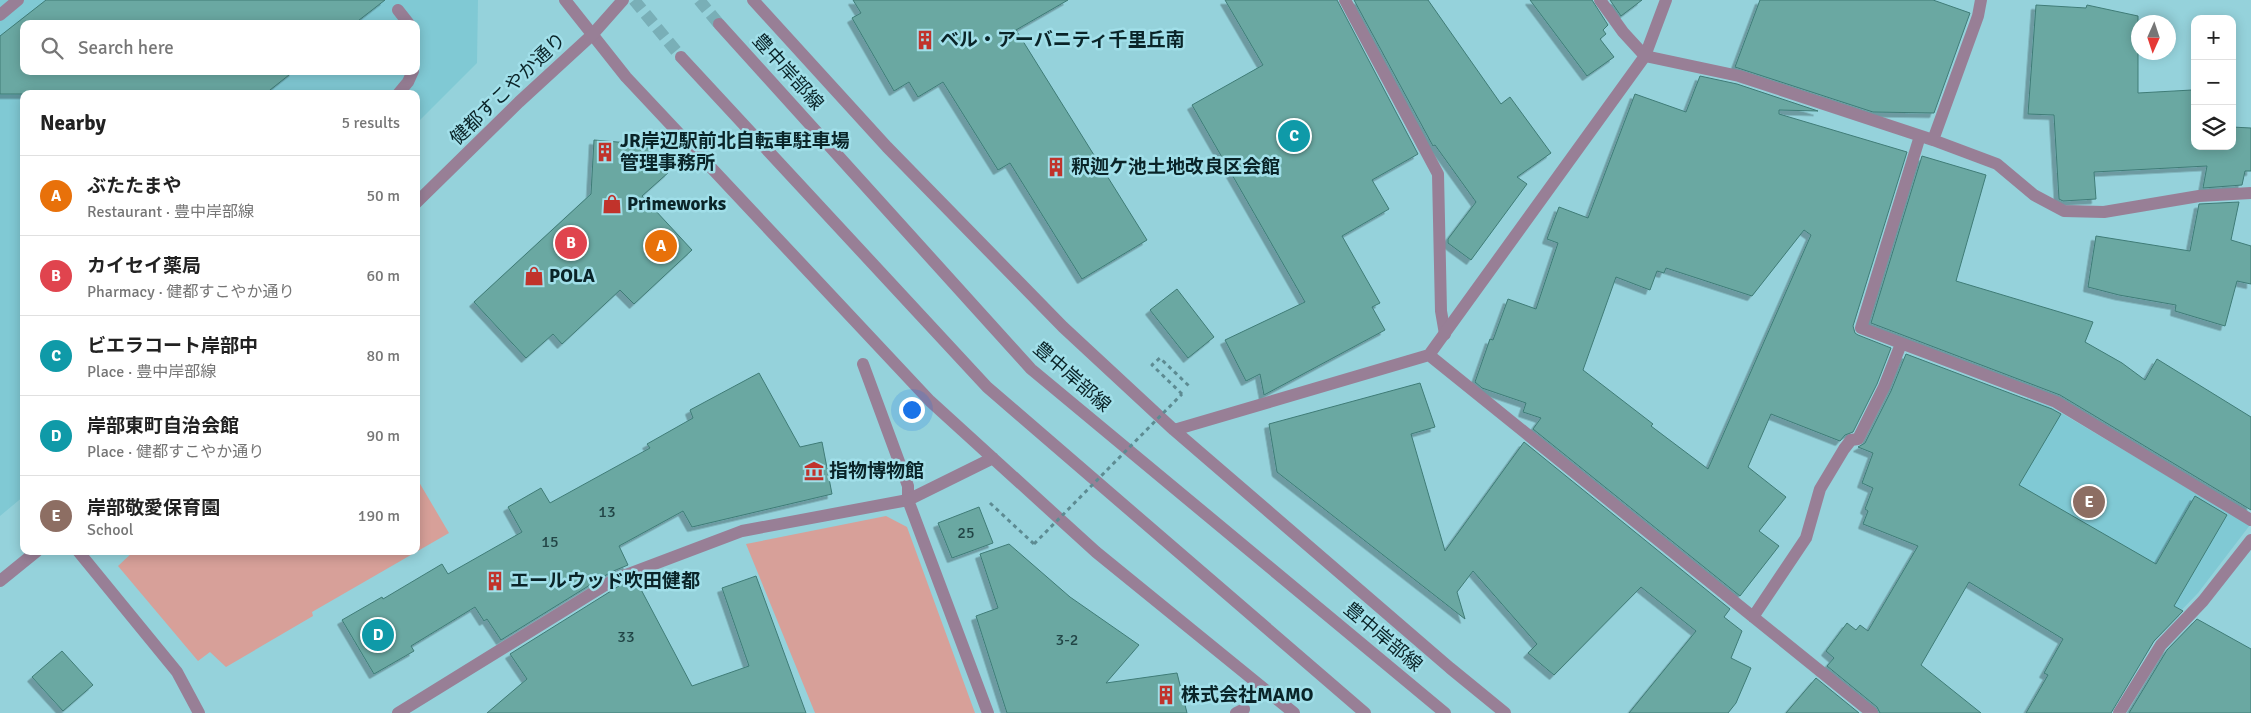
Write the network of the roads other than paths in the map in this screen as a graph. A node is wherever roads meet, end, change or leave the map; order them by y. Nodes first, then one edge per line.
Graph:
1 (18, 0) edge
2 (565, 0) edge
3 (623, 0) edge
4 (753, 0) edge
5 (1345, 0) edge
6 (1600, 0) edge
7 (1666, 0) edge
8 (1981, 0) edge
9 (398, 10) dead end
10 (0, 15) edge
11 (406, 20) edge
12 (719, 24) tunnel mouth
13 (592, 35) junction
14 (1645, 56) junction
15 (681, 57) tunnel mouth
16 (411, 75) edge
17 (401, 90) edge
18 (1920, 136) junction
19 (1933, 140) junction
20 (2251, 193) edge
21 (420, 199) edge
22 (1444, 334) junction
23 (1901, 344) junction
24 (1429, 356) junction
25 (863, 364) dead end
26 (1174, 430) junction
27 (993, 458) junction
28 (908, 500) junction
29 (2251, 520) edge
30 (2251, 540) edge
31 (32, 555) edge
32 (81, 555) edge
33 (0, 581) edge
34 (1753, 617) junction
35 (199, 713) edge
36 (398, 713) edge
37 (988, 713) edge
38 (1294, 713) edge
39 (1365, 713) edge
40 (1445, 713) edge
41 (1505, 713) edge
42 (1872, 713) edge
43 (2119, 713) edge

1 - 10 street
2 - 13 street
3 - 13 street, 健都すこやか通り
4 - 26 street
5 - 22 street
6 - 14 street
7 - 14 street
8 - 19 street
9 - 11 street
12 - 40 street, 豊中岸部線
13 - 21 street, 健都すこやか通り
13 - 27 street
14 - 18 street
14 - 22 street
15 - 39 street
16 - 17 street
18 - 19 street
18 - 23 street
19 - 20 street
22 - 24 street
23 - 29 street
23 - 34 street
24 - 26 street
24 - 34 street
25 - 28 street
26 - 41 street
27 - 28 street
27 - 38 street
28 - 36 street
28 - 37 street
30 - 43 street
31 - 33 street
32 - 35 street
34 - 42 street

